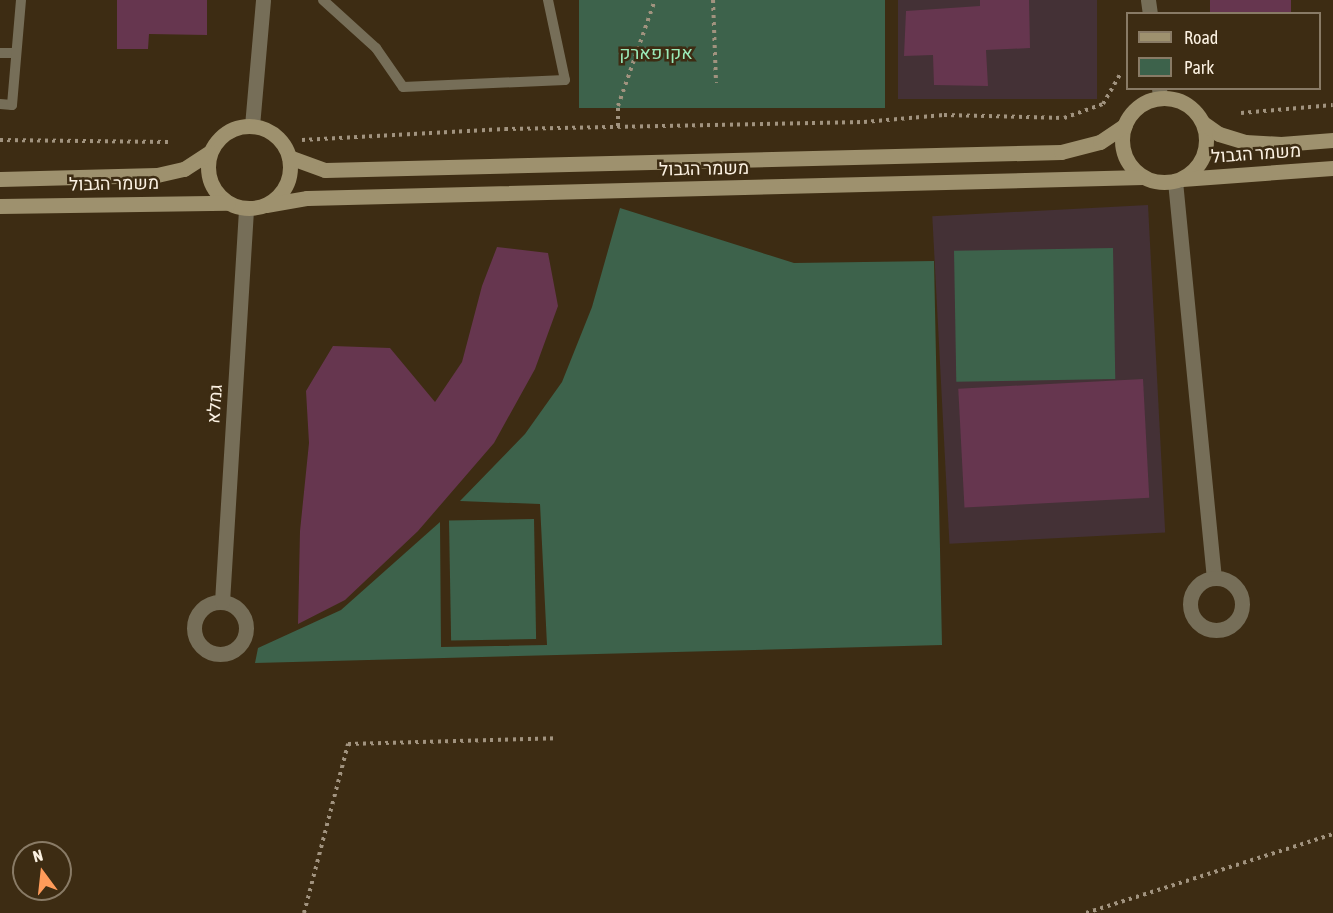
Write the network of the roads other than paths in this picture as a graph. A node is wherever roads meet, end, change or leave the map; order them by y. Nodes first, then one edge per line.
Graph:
1 (21, 0) edge
2 (263, 0) edge
3 (323, 0) edge
4 (548, 0) edge
5 (0, 53) edge
6 (16, 53) junction
7 (1159, 93) edge
8 (0, 104) edge
9 (1203, 123) junction
10 (1125, 125) junction
11 (252, 126) junction
12 (1333, 140) edge
13 (210, 152) junction
14 (289, 157) junction
15 (1333, 168) edge
16 (1143, 177) junction
17 (0, 179) edge
18 (1178, 180) junction
19 (228, 203) junction
20 (266, 205) junction
21 (0, 206) edge
22 (246, 208) junction
23 (1214, 578) dead end
24 (222, 602) dead end

1 - 6 lane
2 - 11 street
3 - 4 lane
5 - 6 lane
6 - 8 lane
7 - 9 main road
7 - 10 main road
9 - 12 main road, משמר הגבול
9 - 18 main road
10 - 14 main road, משמר הגבול
10 - 16 main road
11 - 13 main road
11 - 14 main road
13 - 17 main road, משמר הגבול
13 - 19 main road
14 - 20 main road
15 - 18 main road, משמר הגבול
16 - 18 main road
16 - 20 main road, משמר הגבול
18 - 23 street
19 - 21 main road, משמר הגבול
19 - 22 main road
20 - 22 main road
22 - 24 street, גמלא

